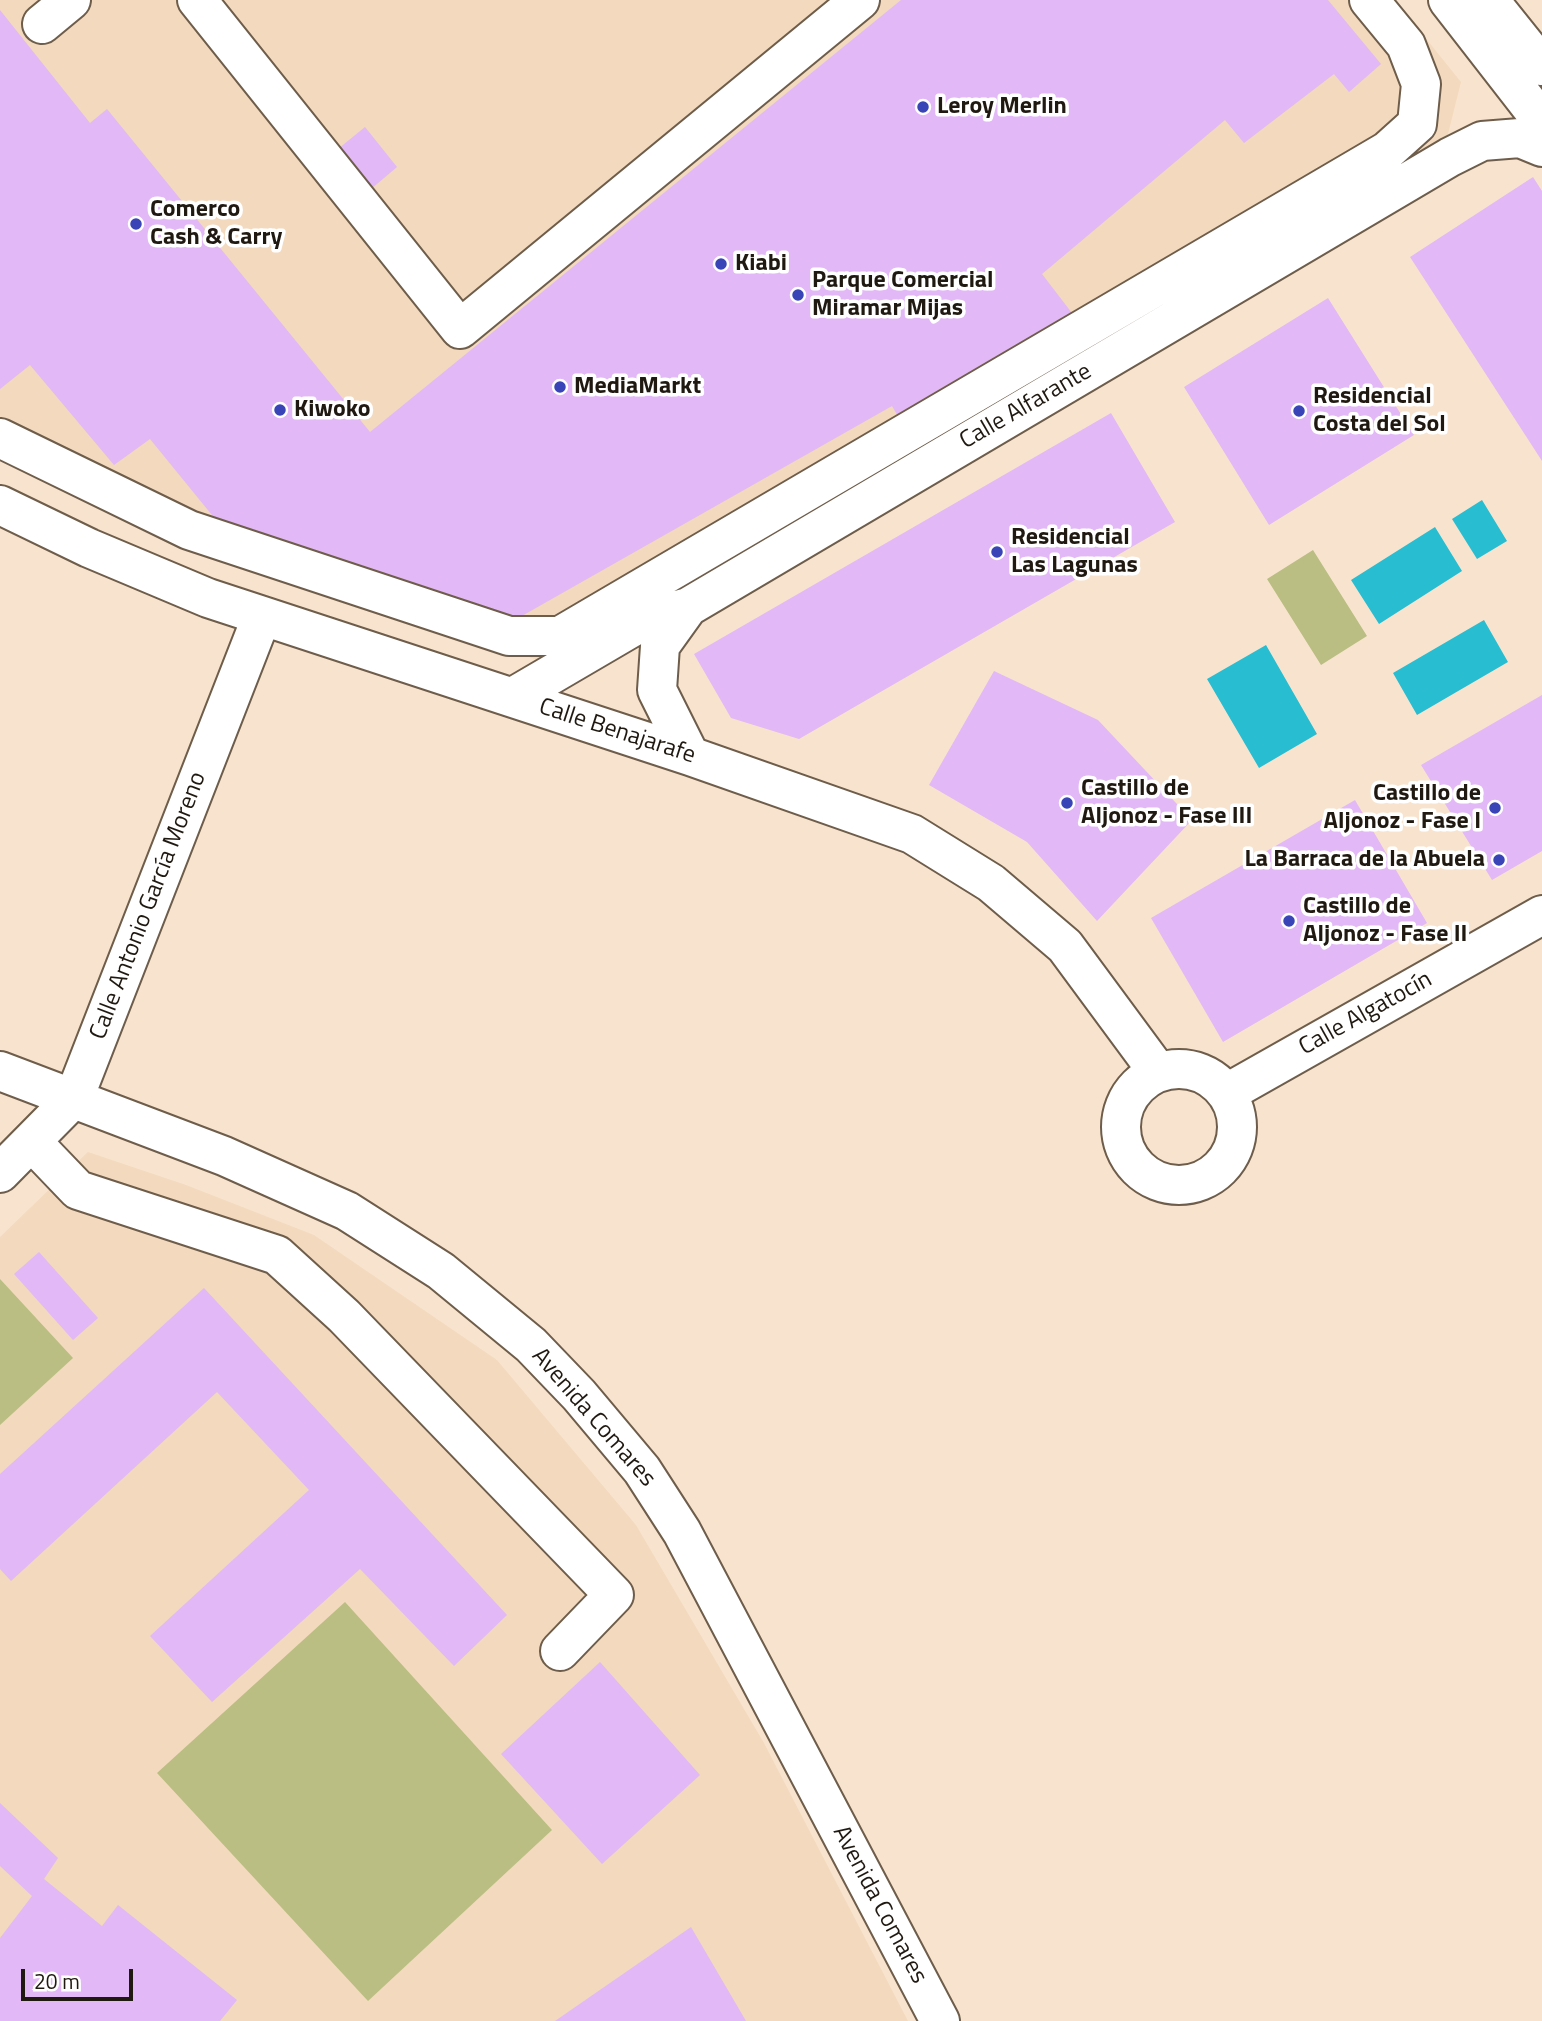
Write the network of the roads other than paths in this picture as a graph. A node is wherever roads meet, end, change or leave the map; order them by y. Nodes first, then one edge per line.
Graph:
1 (197, 0) edge
2 (860, 0) edge
3 (1369, 0) edge
4 (1448, 0) edge
5 (1489, 0) edge
6 (1542, 66) edge
7 (1542, 121) edge
8 (1542, 147) edge
9 (0, 438) edge
10 (0, 505) edge
11 (688, 607) junction
12 (262, 616) junction
13 (513, 697) junction
14 (690, 756) junction
15 (1542, 915) edge
16 (0, 1071) edge
17 (1158, 1072) junction
18 (1227, 1093) junction
19 (74, 1098) junction
20 (32, 1142) junction
21 (0, 1173) edge
22 (560, 1651) dead end
23 (940, 2021) edge

1 - 2 street
3 - 9 street
4 - 7 street
5 - 6 street
8 - 11 street, Calle Alfarante
10 - 12 street, Calle Benajarafe
11 - 13 street, Calle Alfarante
11 - 14 street
12 - 13 street, Calle Benajarafe
12 - 19 street, Calle Antonio García Moreno
13 - 14 street, Calle Benajarafe
14 - 17 street, Calle Benajarafe
15 - 18 street, Calle Algatocín
16 - 19 street, Avenida Comares
17 - 18 street
17 - 18 street
19 - 20 street, Calle Antonio García Moreno
19 - 23 street, Avenida Comares
20 - 21 street, Calle Antonio García Moreno
20 - 22 street

